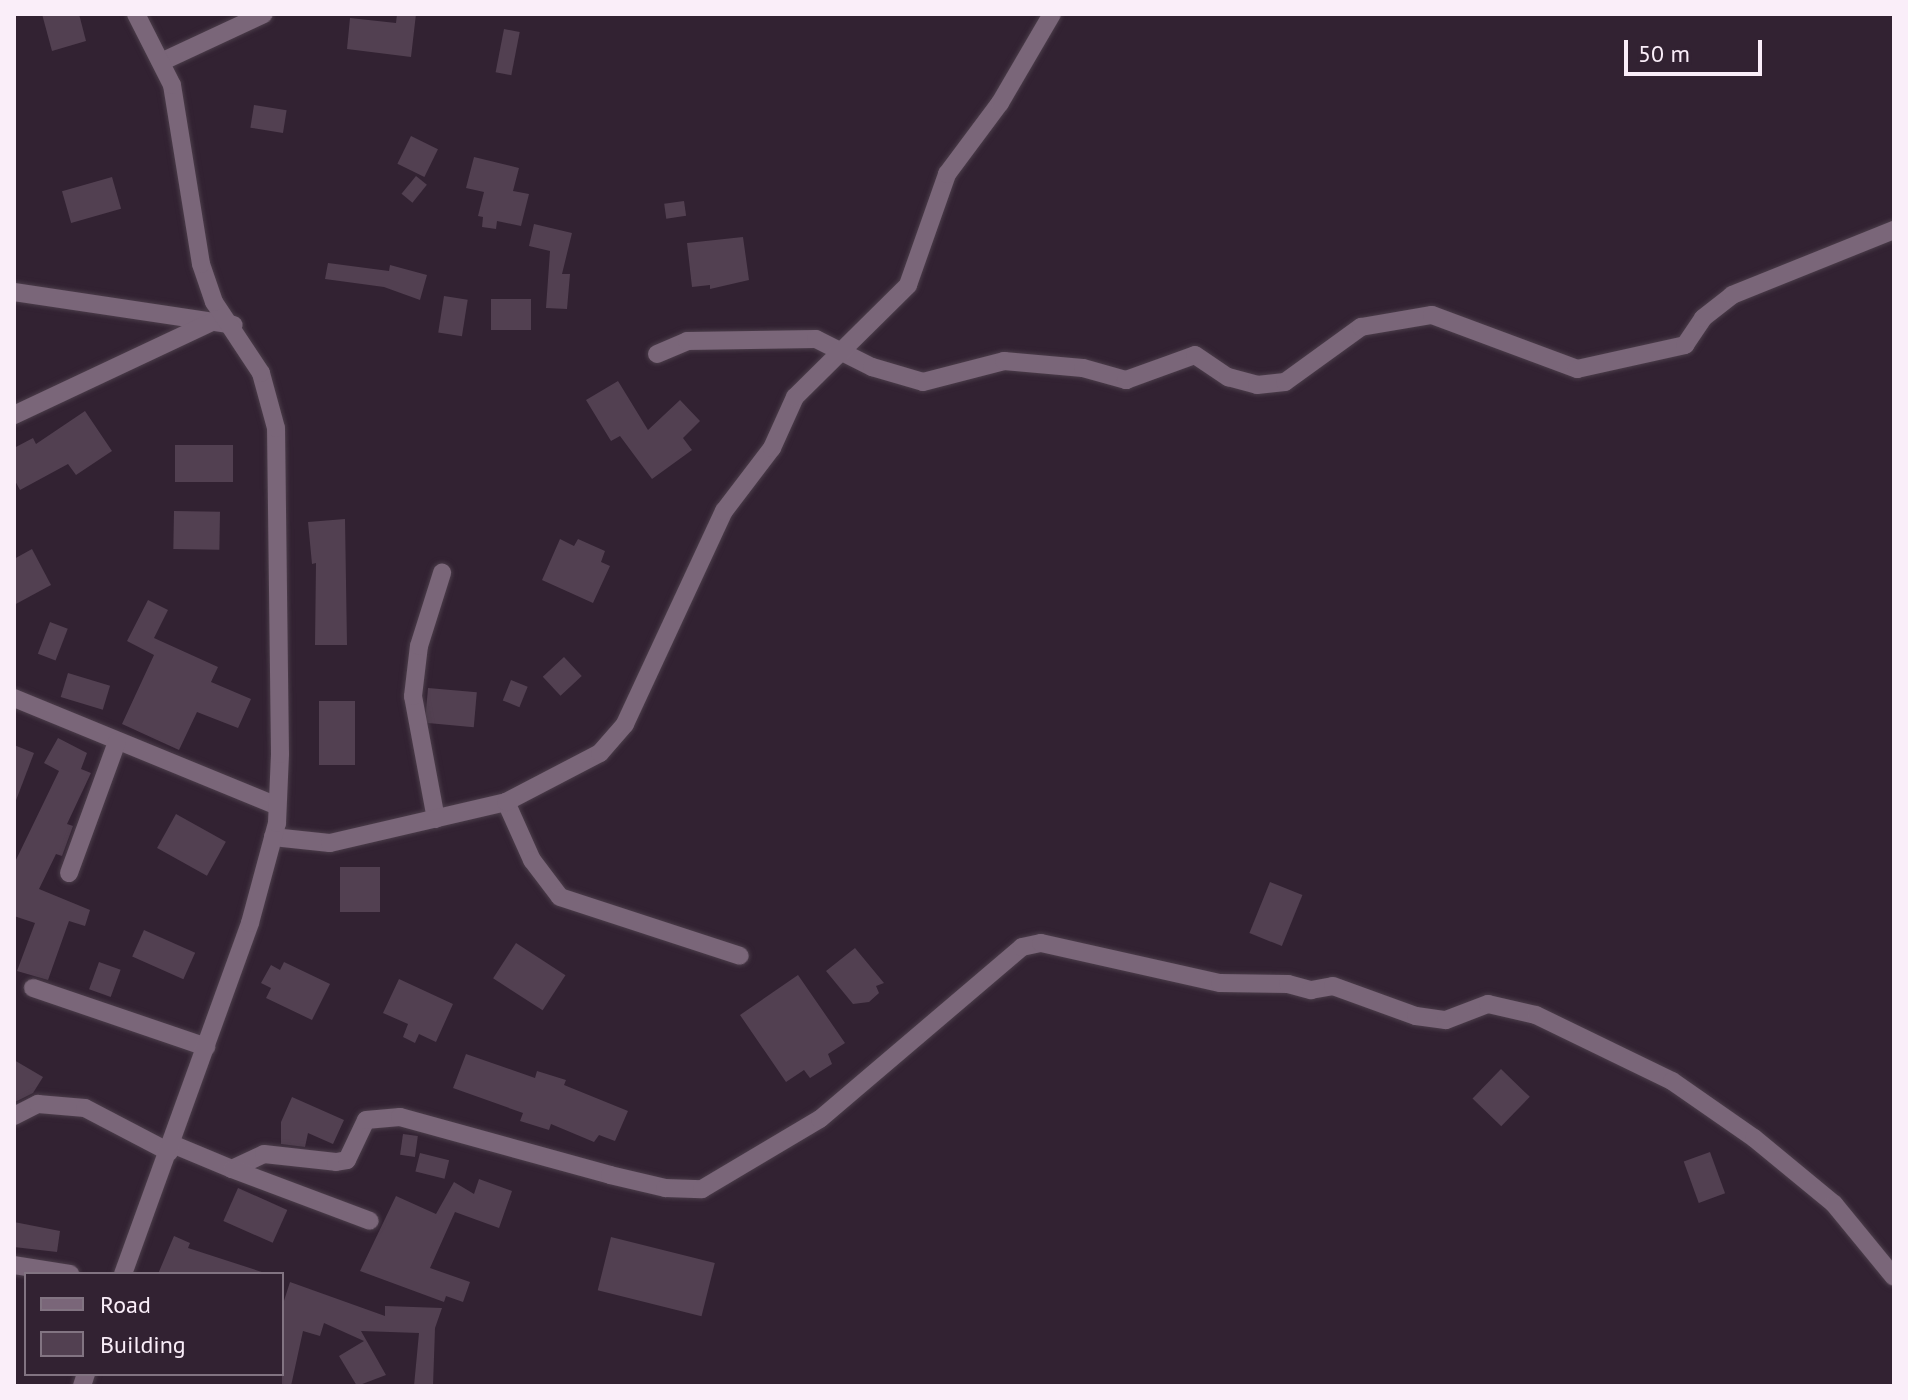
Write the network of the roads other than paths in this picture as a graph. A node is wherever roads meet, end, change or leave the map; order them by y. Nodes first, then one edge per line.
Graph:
1 (136, 14) edge
2 (264, 14) edge
3 (1052, 14) edge
4 (163, 61) junction
5 (1894, 230) edge
6 (14, 292) edge
7 (212, 322) junction
8 (234, 325) junction
9 (841, 352) junction
10 (657, 354) dead end
11 (14, 415) edge
12 (442, 573) dead end
13 (14, 698) edge
14 (117, 742) junction
15 (506, 802) junction
16 (277, 806) junction
17 (436, 819) junction
18 (273, 837) junction
19 (69, 873) dead end
20 (740, 956) dead end
21 (33, 988) dead end
22 (206, 1047) junction
23 (14, 1116) edge
24 (170, 1148) junction
25 (232, 1169) junction
26 (370, 1221) dead end
27 (14, 1265) edge
28 (58, 1272) edge
29 (124, 1272) edge
30 (1894, 1277) edge

1 - 4 street
2 - 4 street
3 - 9 street
4 - 8 street
5 - 9 street
6 - 7 street
7 - 8 street
7 - 11 street
8 - 16 street
9 - 10 street
9 - 15 street
12 - 17 street
13 - 14 street
14 - 16 street
14 - 19 street
15 - 17 street
15 - 20 street
16 - 18 street
17 - 18 street
18 - 22 street
21 - 22 street
22 - 24 street
23 - 24 street
24 - 25 street
24 - 29 street
25 - 26 street
25 - 30 street
27 - 28 street

